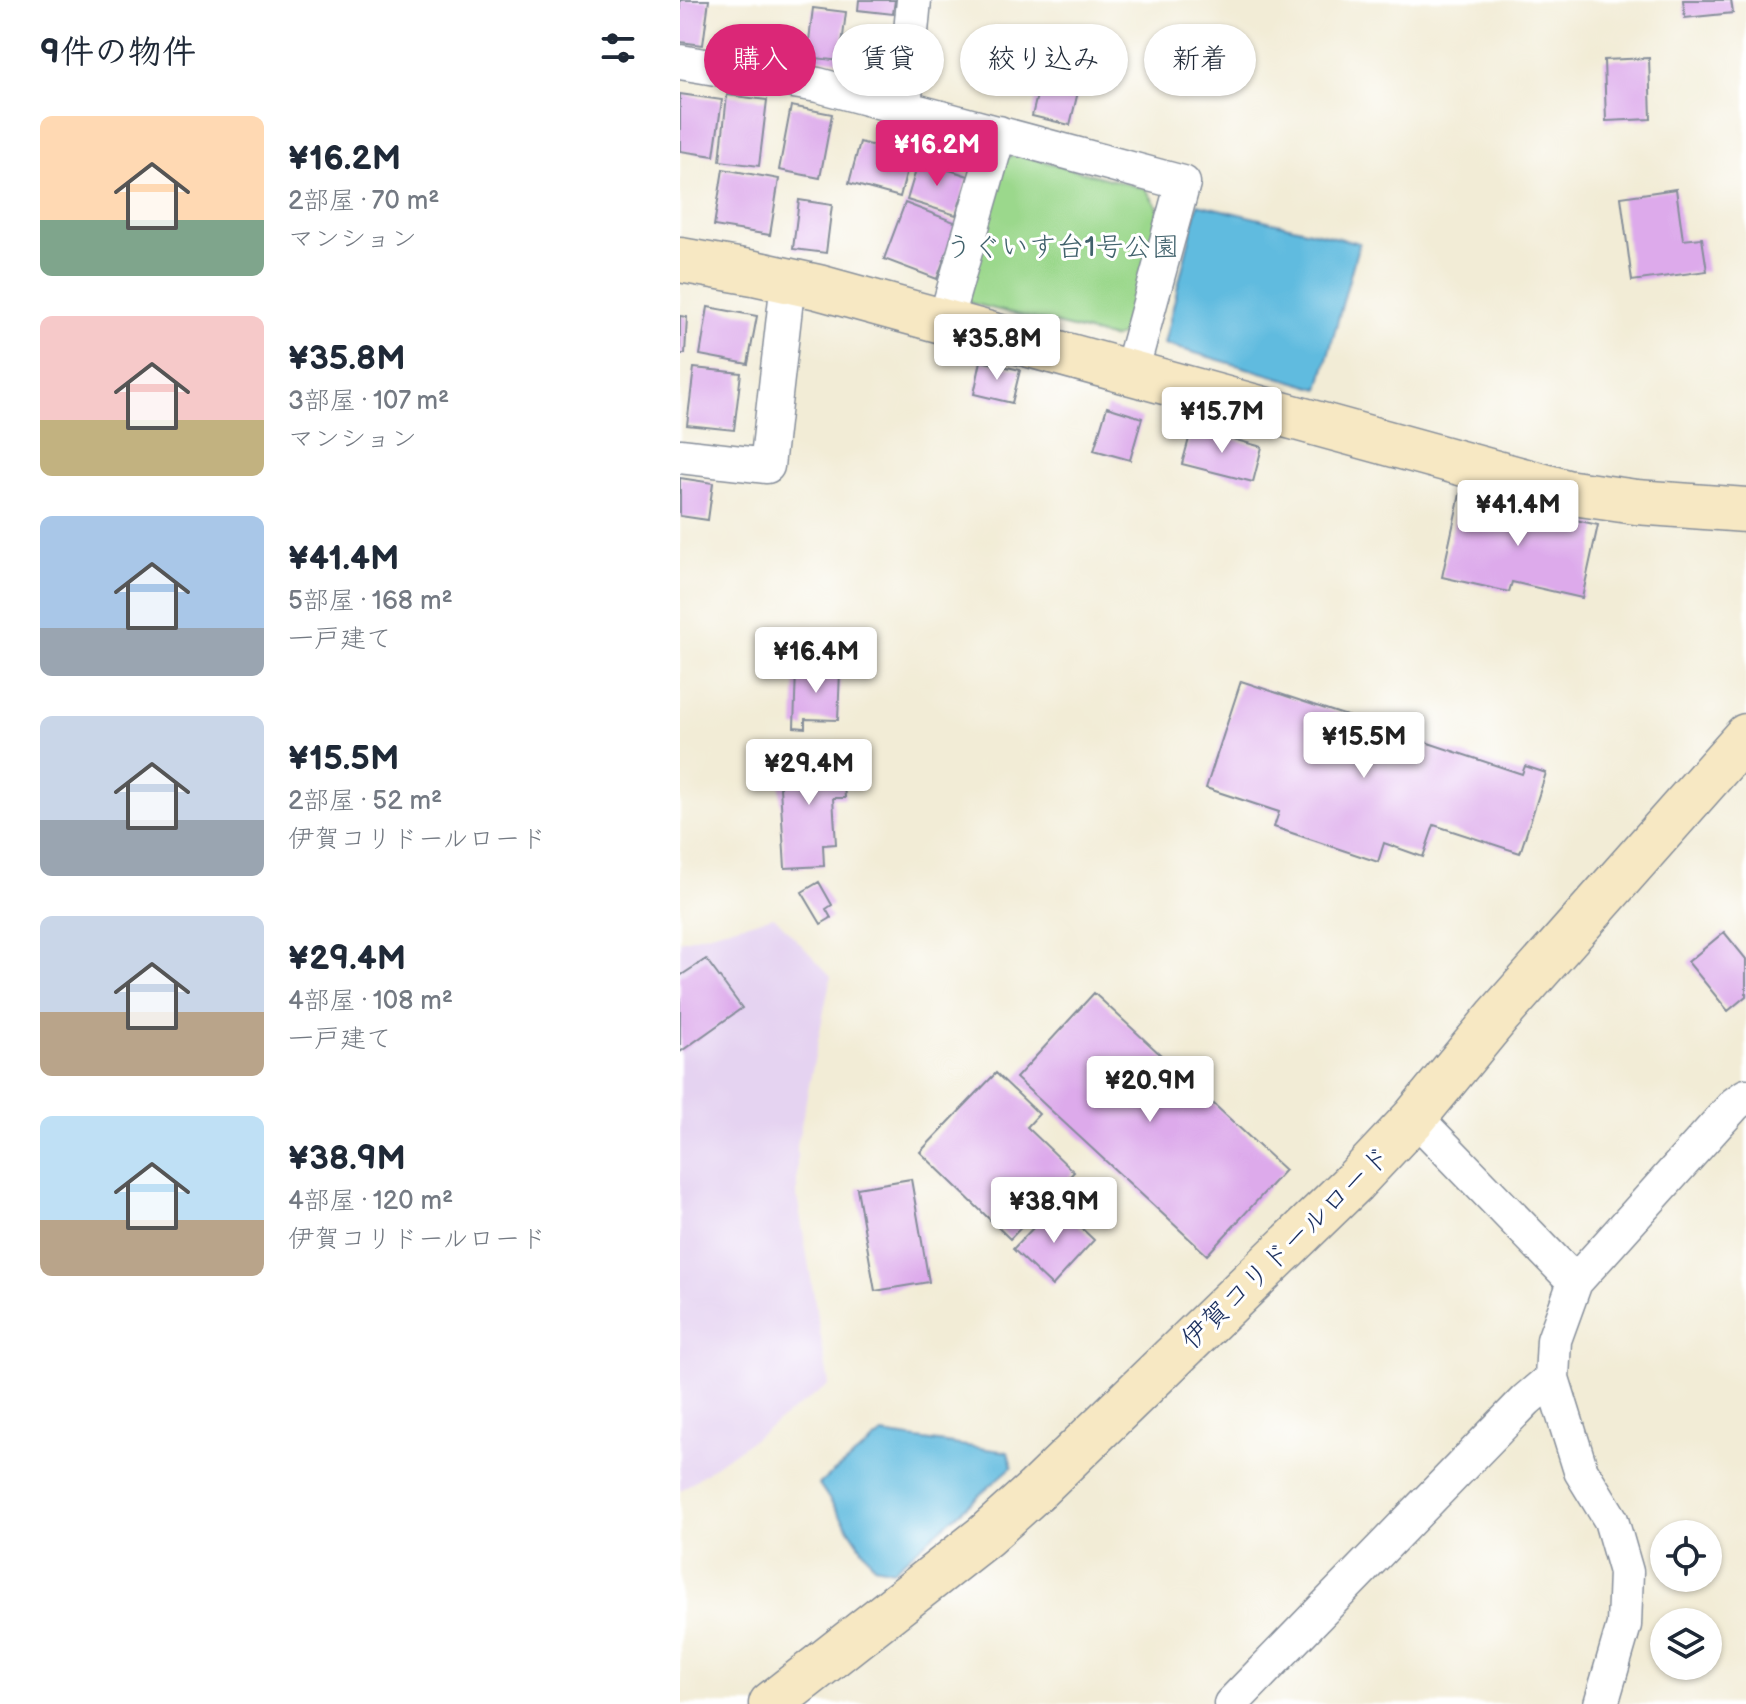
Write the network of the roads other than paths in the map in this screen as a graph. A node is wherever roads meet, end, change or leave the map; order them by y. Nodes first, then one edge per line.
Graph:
1 (914, 0) edge
2 (680, 62) edge
3 (904, 107) junction
4 (999, 133) junction
5 (680, 260) edge
6 (788, 281) junction
7 (945, 321) junction
8 (1131, 372) junction
9 (680, 456) edge
10 (1742, 510) edge
11 (1746, 736) edge
12 (1746, 1096) edge
13 (1415, 1117) junction
14 (1575, 1282) junction
15 (1552, 1378) junction
16 (771, 1704) edge
17 (1231, 1704) edge
18 (1601, 1704) edge

1 - 3 street
2 - 3 street
3 - 4 street
4 - 7 street
4 - 8 street
5 - 6 street
6 - 7 street
6 - 9 street
7 - 8 street
8 - 10 street
11 - 13 street, 伊賀コリドールロード
12 - 14 street
13 - 14 street
13 - 16 street, 伊賀コリドールロード
14 - 15 street
15 - 17 street
15 - 18 street

